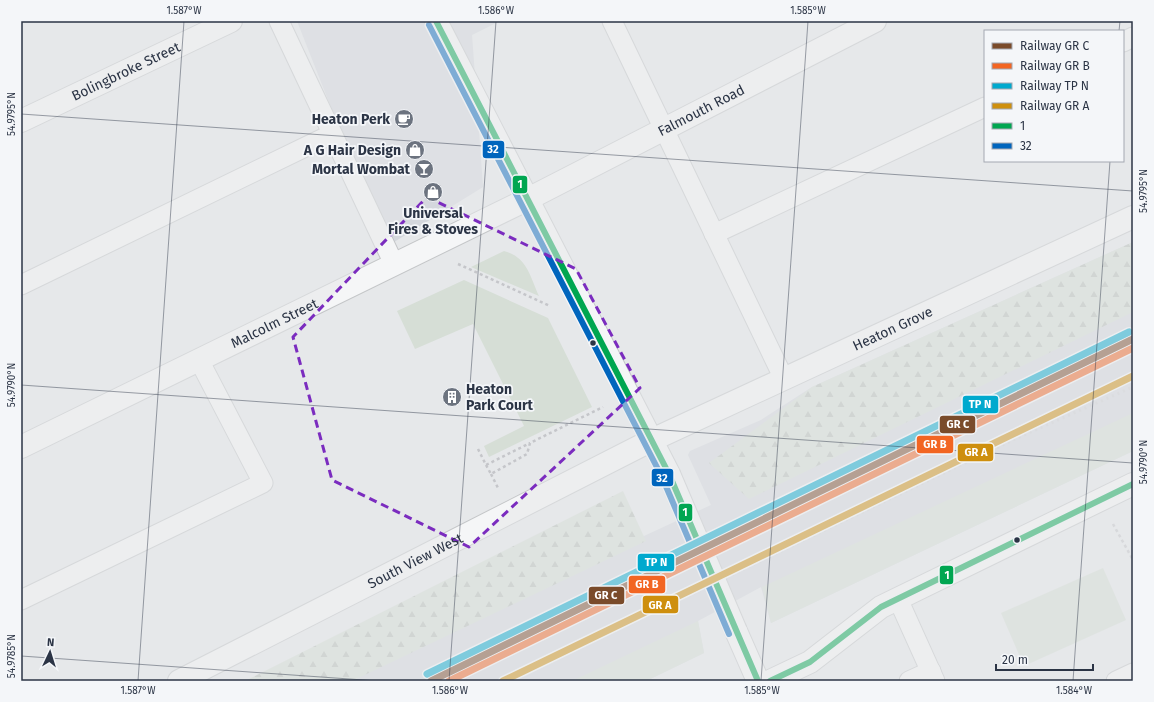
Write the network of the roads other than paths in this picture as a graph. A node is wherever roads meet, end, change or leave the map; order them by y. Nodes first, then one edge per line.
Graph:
1 (231, 21) edge
2 (279, 21) edge
3 (436, 21) edge
4 (612, 21) edge
5 (875, 21) edge
6 (1133, 37) edge
7 (1124, 42) edge
8 (984, 107) edge
9 (21, 121) edge
10 (664, 129) junction
11 (332, 134) junction
12 (528, 199) junction
13 (1133, 217) edge
14 (714, 234) junction
15 (394, 264) junction
16 (21, 285) edge
17 (199, 360) junction
18 (784, 379) junction
19 (652, 440) junction
20 (21, 447) edge
21 (1133, 484) edge
22 (898, 599) junction
23 (21, 600) edge
24 (1133, 673) edge
25 (933, 676) edge
26 (179, 681) edge
27 (758, 681) edge
28 (770, 681) edge
29 (909, 681) edge
30 (1116, 681) edge

1 - 9 street, Bolingbroke Street
2 - 11 lane
3 - 12 street
4 - 10 lane
5 - 10 street, Falmouth Road
6 - 7 lane
8 - 14 lane
10 - 12 street, Falmouth Road
10 - 14 lane
11 - 15 lane
11 - 16 lane
12 - 15 street, Malcolm Street
12 - 19 street
13 - 18 street, Heaton Grove
14 - 18 lane
15 - 17 street, Malcolm Street
17 - 20 street, Malcolm Street
17 - 23 lane
18 - 19 street, Heaton Grove
19 - 26 street, South View West
19 - 27 street, bridge
21 - 22 street
22 - 25 lane
22 - 28 street
24 - 30 lane
25 - 29 lane

